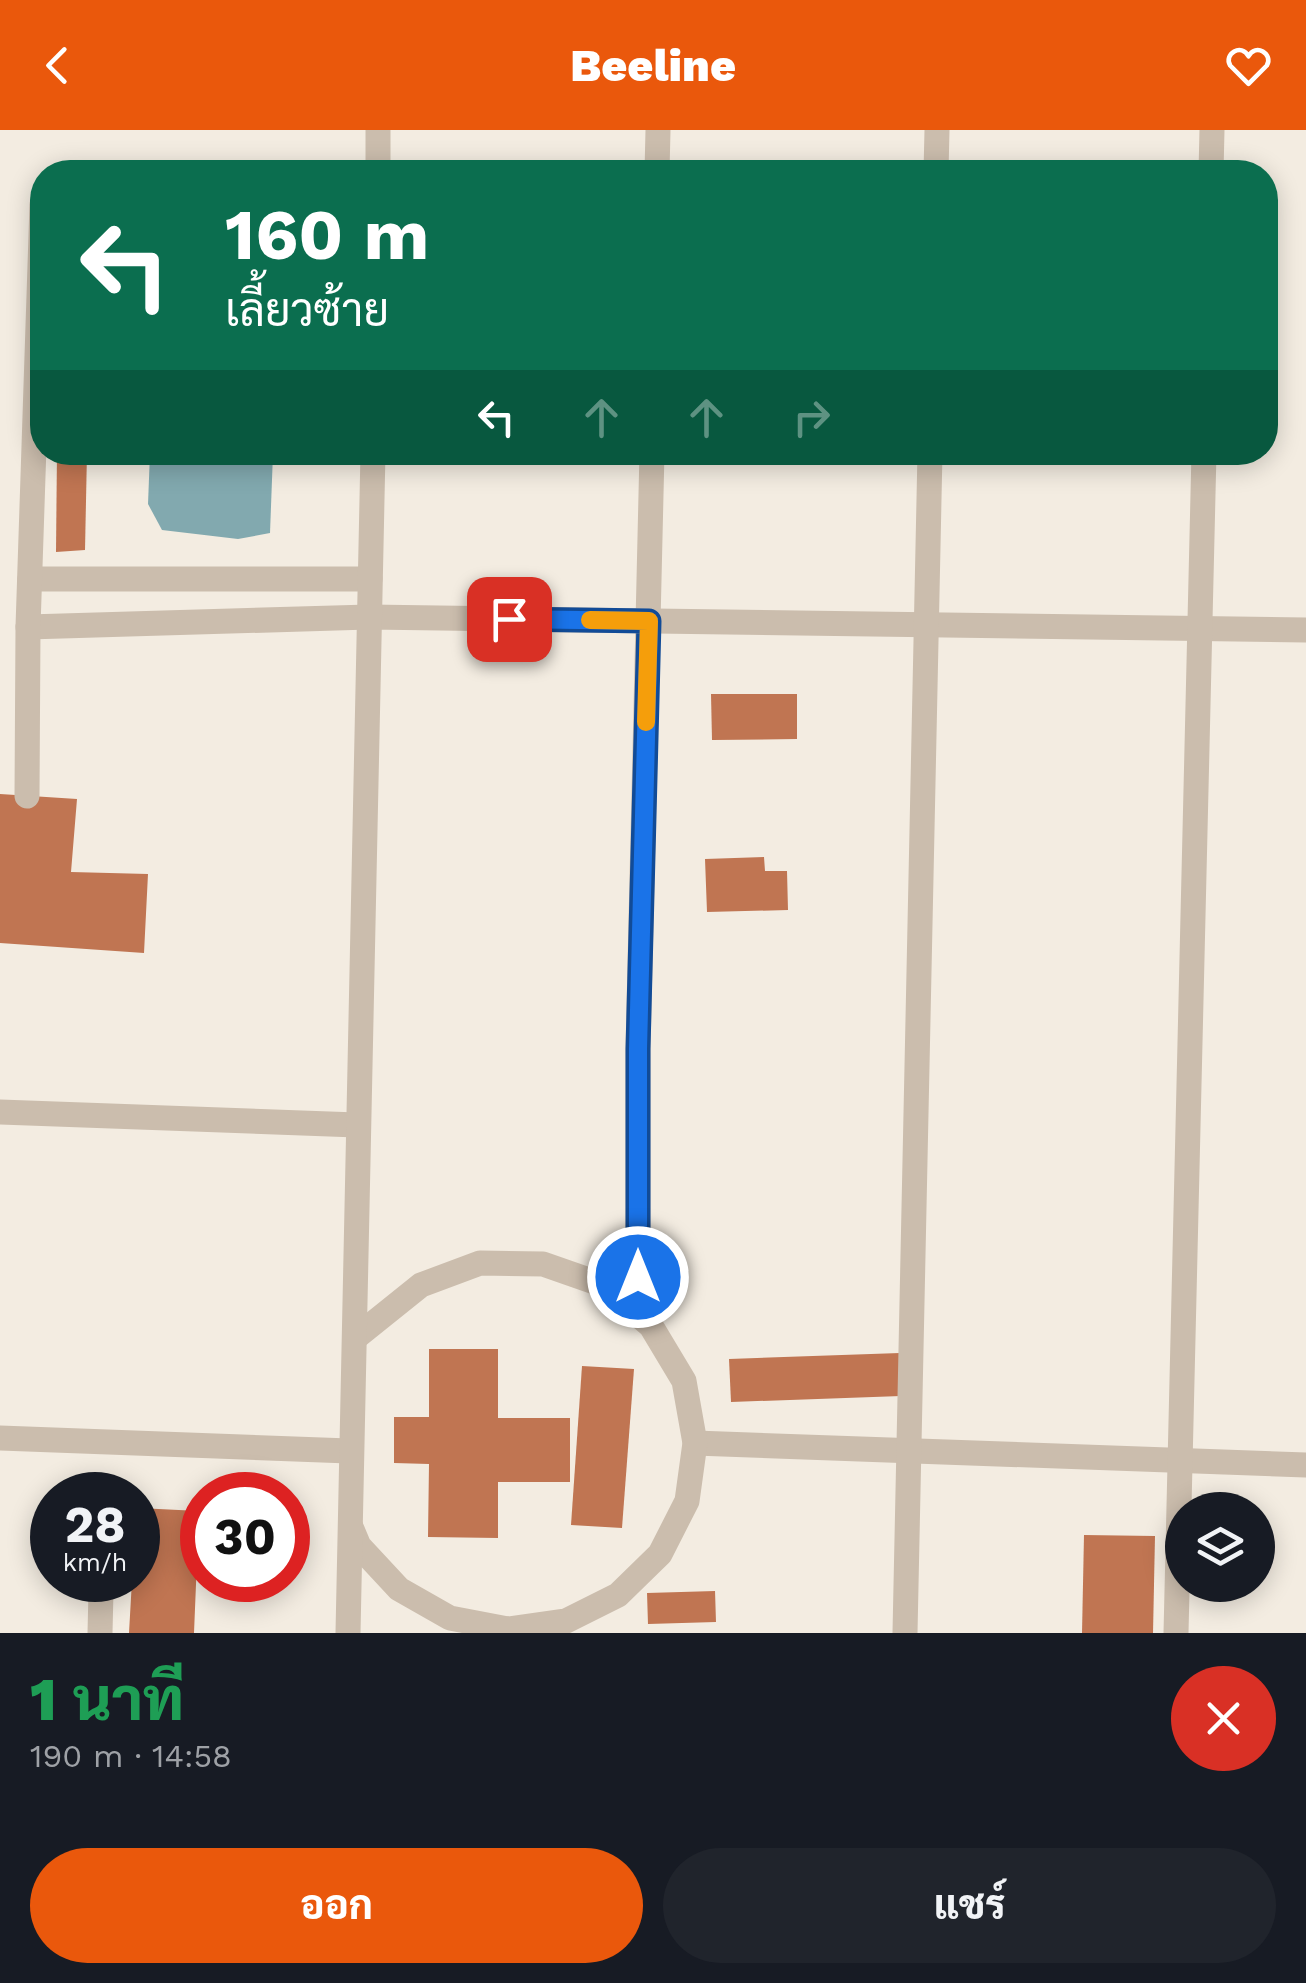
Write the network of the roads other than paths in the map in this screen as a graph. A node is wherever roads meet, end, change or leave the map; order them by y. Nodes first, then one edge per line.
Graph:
1 (378, 130) edge
2 (658, 130) edge
3 (937, 130) edge
4 (1212, 130) edge
5 (378, 160) edge
6 (657, 160) edge
7 (936, 160) edge
8 (1211, 160) edge
9 (34, 465) edge
10 (372, 465) edge
11 (652, 465) edge
12 (930, 465) edge
13 (1204, 465) edge
14 (30, 579) junction
15 (370, 579) junction
16 (369, 617) junction
17 (649, 621) junction
18 (926, 625) junction
19 (28, 627) junction
20 (1200, 629) junction
21 (1306, 630) edge
22 (27, 796) dead end
23 (0, 1112) edge
24 (357, 1125) junction
25 (638, 1315) junction
26 (355, 1338) junction
27 (0, 1438) edge
28 (695, 1443) junction
29 (349, 1450) junction
30 (909, 1452) junction
31 (1180, 1460) junction
32 (1306, 1464) edge
33 (350, 1525) junction
34 (101, 1602) edge
35 (100, 1633) edge
36 (348, 1633) edge
37 (905, 1633) edge
38 (1176, 1633) edge

1 - 5 street
2 - 6 street
3 - 7 street
4 - 8 street
9 - 14 street
10 - 15 street
11 - 17 street
12 - 18 street
13 - 20 street
14 - 15 street
14 - 19 street
15 - 16 street
16 - 17 street
16 - 19 street
16 - 24 street
17 - 18 street
17 - 25 street
18 - 20 street
18 - 30 street
19 - 22 street
20 - 21 street
20 - 31 street
23 - 24 street
24 - 26 street
25 - 26 street
25 - 28 street
26 - 29 street
27 - 29 street
28 - 30 street
28 - 33 street
29 - 33 street
30 - 31 street
30 - 37 street
31 - 32 street
31 - 38 street
33 - 36 street
34 - 35 street

